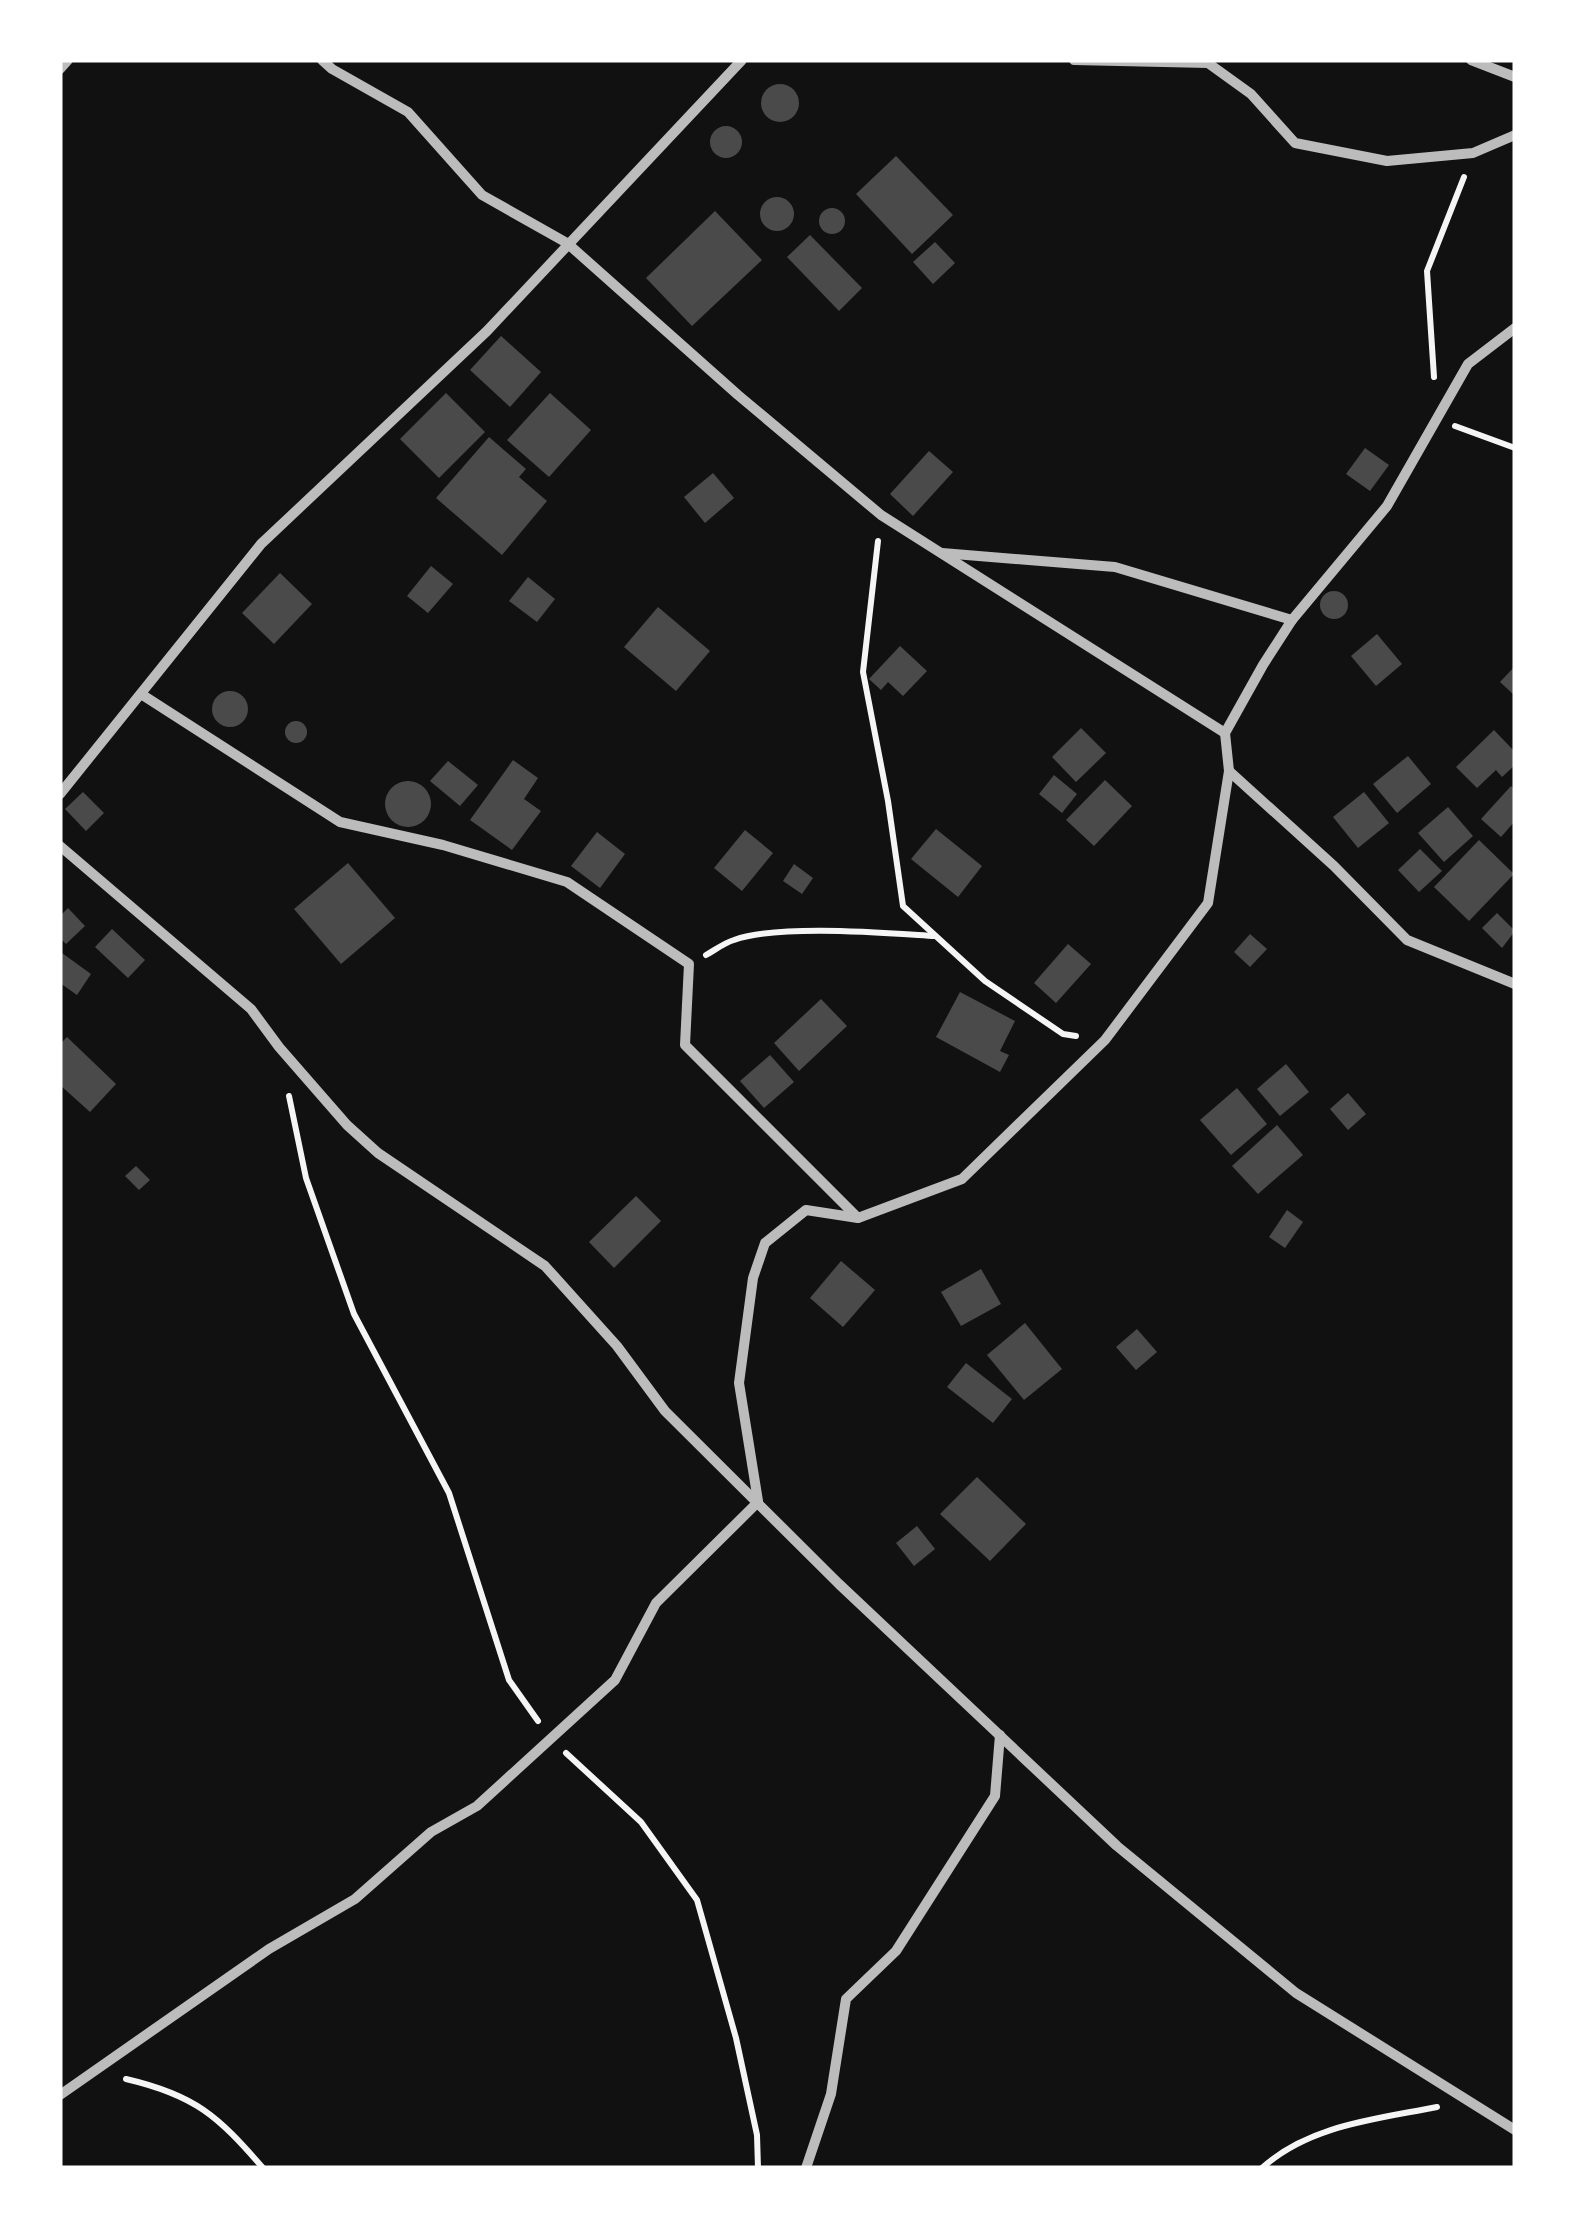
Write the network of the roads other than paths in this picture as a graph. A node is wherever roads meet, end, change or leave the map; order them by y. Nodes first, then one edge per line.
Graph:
1 (68, 60) edge
2 (322, 60) edge
3 (742, 60) edge
4 (1074, 60) edge
5 (1471, 60) edge
6 (60, 70) edge
7 (1515, 78) edge
8 (1515, 135) edge
9 (568, 243) junction
10 (1515, 328) edge
11 (936, 552) junction
12 (1292, 620) junction
13 (141, 694) junction
14 (1226, 732) junction
15 (1229, 772) junction
16 (60, 794) edge
17 (60, 846) edge
18 (71, 856) junction
19 (60, 864) edge
20 (1515, 984) edge
21 (858, 1218) junction
22 (758, 1502) junction
23 (1000, 1735) junction
24 (60, 2095) edge
25 (1515, 2130) edge
26 (806, 2168) edge

1 - 6 street
2 - 9 street
3 - 9 street
4 - 8 street
5 - 7 street
9 - 11 street
9 - 13 street
10 - 12 street
11 - 12 street
11 - 14 street
12 - 14 street
13 - 16 street
13 - 21 street
14 - 15 street
15 - 20 street
15 - 21 street
17 - 18 street
18 - 19 street
18 - 22 street
21 - 22 street
22 - 23 street
22 - 24 street
23 - 25 street
23 - 26 street

